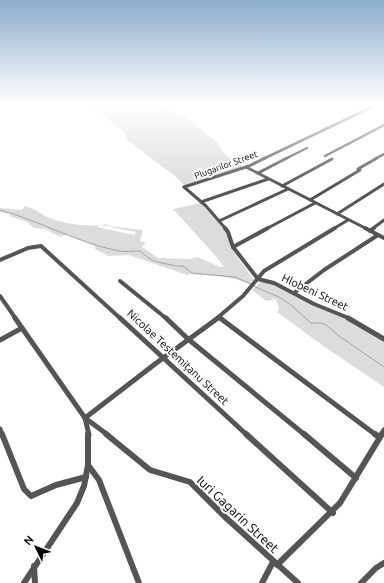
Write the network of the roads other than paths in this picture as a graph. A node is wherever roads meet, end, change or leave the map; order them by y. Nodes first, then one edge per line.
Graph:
1 (321, 131) edge
2 (372, 131) edge
3 (307, 148) dead end
4 (384, 154) edge
5 (325, 156) dead end
6 (332, 159) dead end
7 (246, 167) junction
8 (258, 173) junction
9 (268, 179) junction
10 (384, 184) edge
11 (282, 186) junction
12 (288, 189) junction
13 (310, 200) junction
14 (201, 202) junction
15 (315, 202) junction
16 (337, 214) junction
17 (348, 220) junction
18 (384, 220) edge
19 (219, 221) junction
20 (370, 231) junction
21 (378, 235) junction
22 (384, 238) edge
23 (234, 247) junction
24 (0, 260) edge
25 (258, 279) junction
26 (120, 281) dead end
27 (294, 293) junction
28 (0, 296) edge
29 (219, 317) junction
30 (22, 328) junction
31 (384, 338) edge
32 (188, 339) junction
33 (0, 340) edge
34 (163, 358) junction
35 (85, 418) junction
36 (0, 428) edge
37 (384, 430) edge
38 (379, 438) junction
39 (88, 465) junction
40 (86, 477) junction
41 (356, 478) junction
42 (333, 513) junction
43 (384, 563) edge
44 (275, 564) junction
45 (34, 566) junction
46 (24, 583) edge
47 (35, 583) edge
48 (140, 583) edge
49 (262, 583) edge
50 (298, 583) edge
51 (361, 583) edge

1 - 7 street, Plugarilor Street
2 - 5 street
3 - 8 street
4 - 13 street
6 - 11 street
7 - 8 street
7 - 14 street, Plugarilor Street
8 - 9 street
9 - 11 street
9 - 14 street
10 - 16 street
11 - 12 street
12 - 13 street
12 - 19 street
13 - 15 street
14 - 19 street
15 - 16 street
15 - 23 street
16 - 17 street
17 - 20 street
17 - 25 street
18 - 20 street
19 - 23 street
20 - 21 street
21 - 22 street
21 - 27 street
23 - 25 street
24 - 34 street, Nicolae Testemițanu Street
25 - 27 street, Hlobeni Street
25 - 29 street
26 - 32 street
27 - 31 street, Hlobeni Street
28 - 30 street, Iuri Gagarin Street
29 - 32 street
29 - 38 street
30 - 33 street
30 - 35 street, Iuri Gagarin Street
32 - 34 street
32 - 41 street
34 - 35 street
34 - 42 street, Nicolae Testemițanu Street
35 - 39 street
35 - 44 street, Iuri Gagarin Street
36 - 40 street
37 - 38 street
38 - 41 street
39 - 40 street
39 - 48 street
40 - 45 street
41 - 42 street
42 - 44 street
43 - 51 street
44 - 49 street
44 - 50 street, Iuri Gagarin Street
45 - 46 street
45 - 47 street

